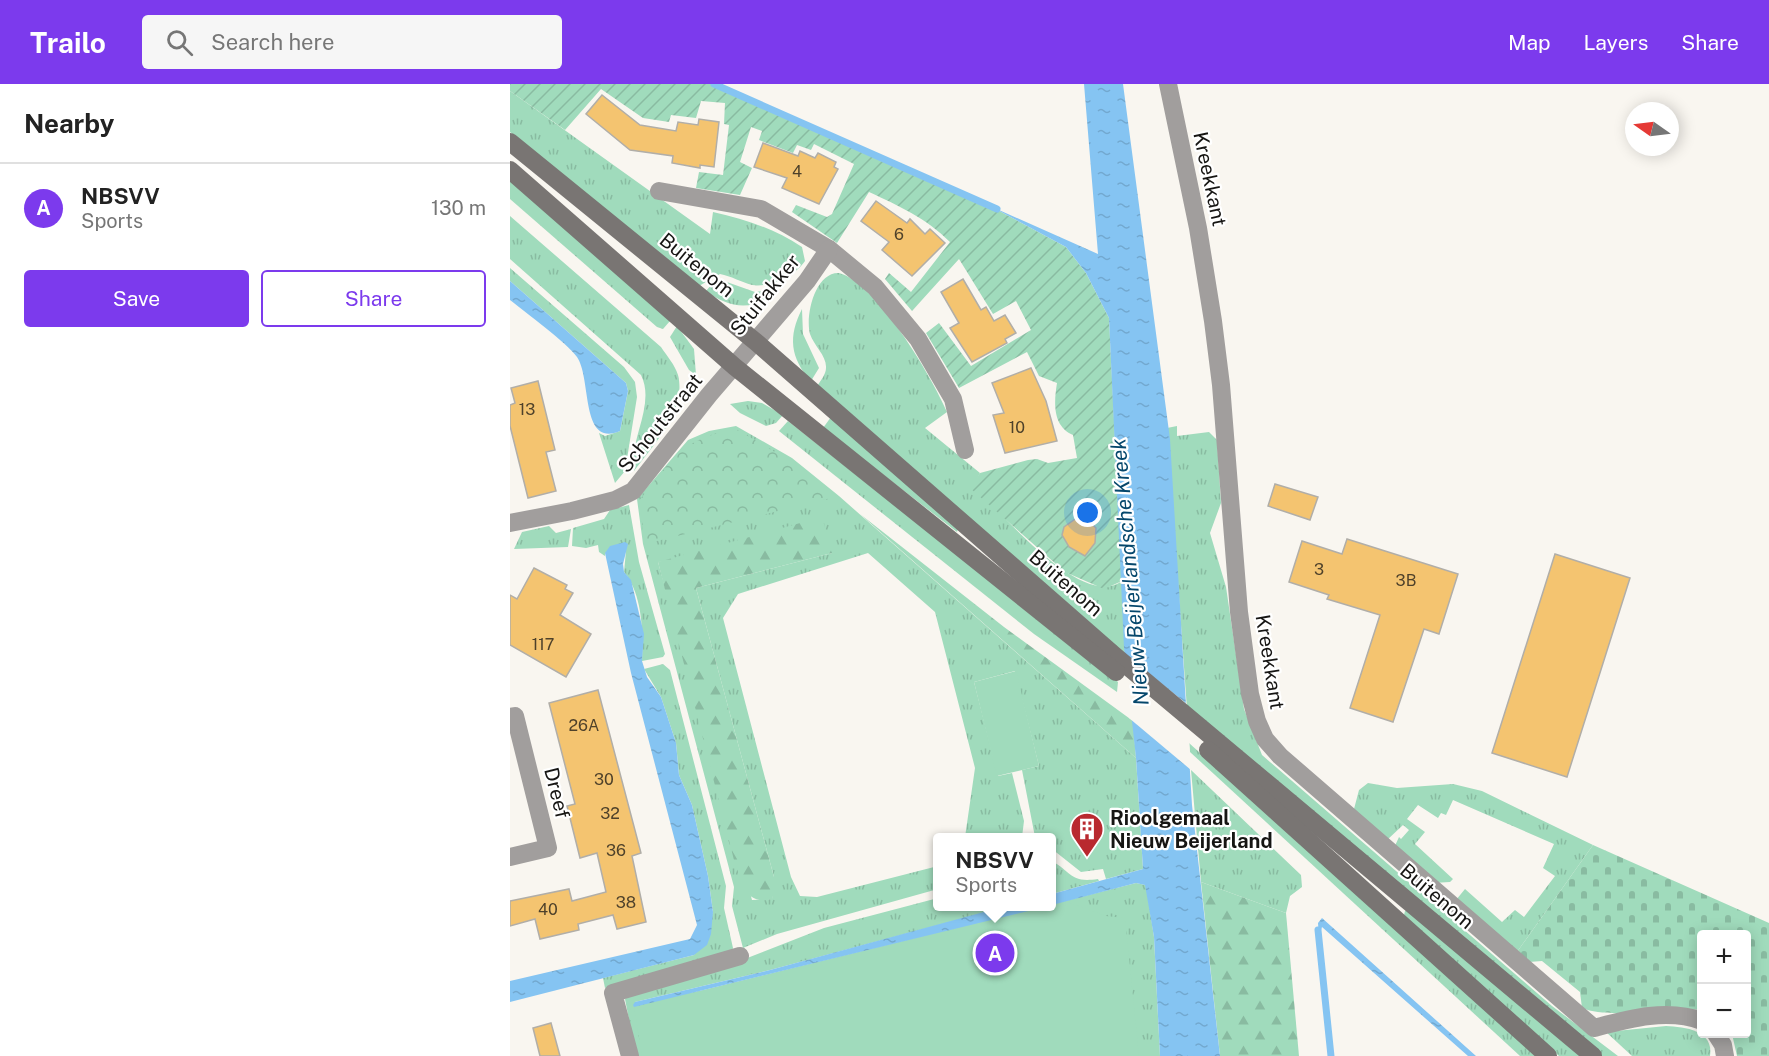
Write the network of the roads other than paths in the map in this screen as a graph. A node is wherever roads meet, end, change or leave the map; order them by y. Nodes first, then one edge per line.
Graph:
1 (1168, 84) edge
2 (510, 142) edge
3 (510, 170) edge
4 (659, 191) dead end
5 (829, 249) junction
6 (756, 342) junction
7 (735, 367) junction
8 (964, 450) dead end
9 (510, 523) edge
10 (1115, 663) junction
11 (510, 717) edge
12 (1227, 757) junction
13 (510, 857) edge
14 (740, 956) dead end
15 (1697, 1020) edge
16 (1719, 1038) edge
17 (630, 1056) edge
18 (1548, 1056) edge
19 (1593, 1056) edge
20 (1725, 1056) edge

1 - 15 street, Kreekkant
2 - 6 main road, Buitenom
3 - 7 main road, Buitenom
4 - 5 street, Stuifakker
5 - 6 street, Stuifakker
5 - 8 street, Stuifakker
6 - 7 street, Stuifakker
6 - 10 main road, Buitenom
7 - 9 street, Schoutstraat
7 - 10 main road, Buitenom
10 - 12 main road, Buitenom
11 - 13 street, Dreef
12 - 18 main road, Buitenom
12 - 19 main road, Buitenom
14 - 17 street
16 - 20 street

